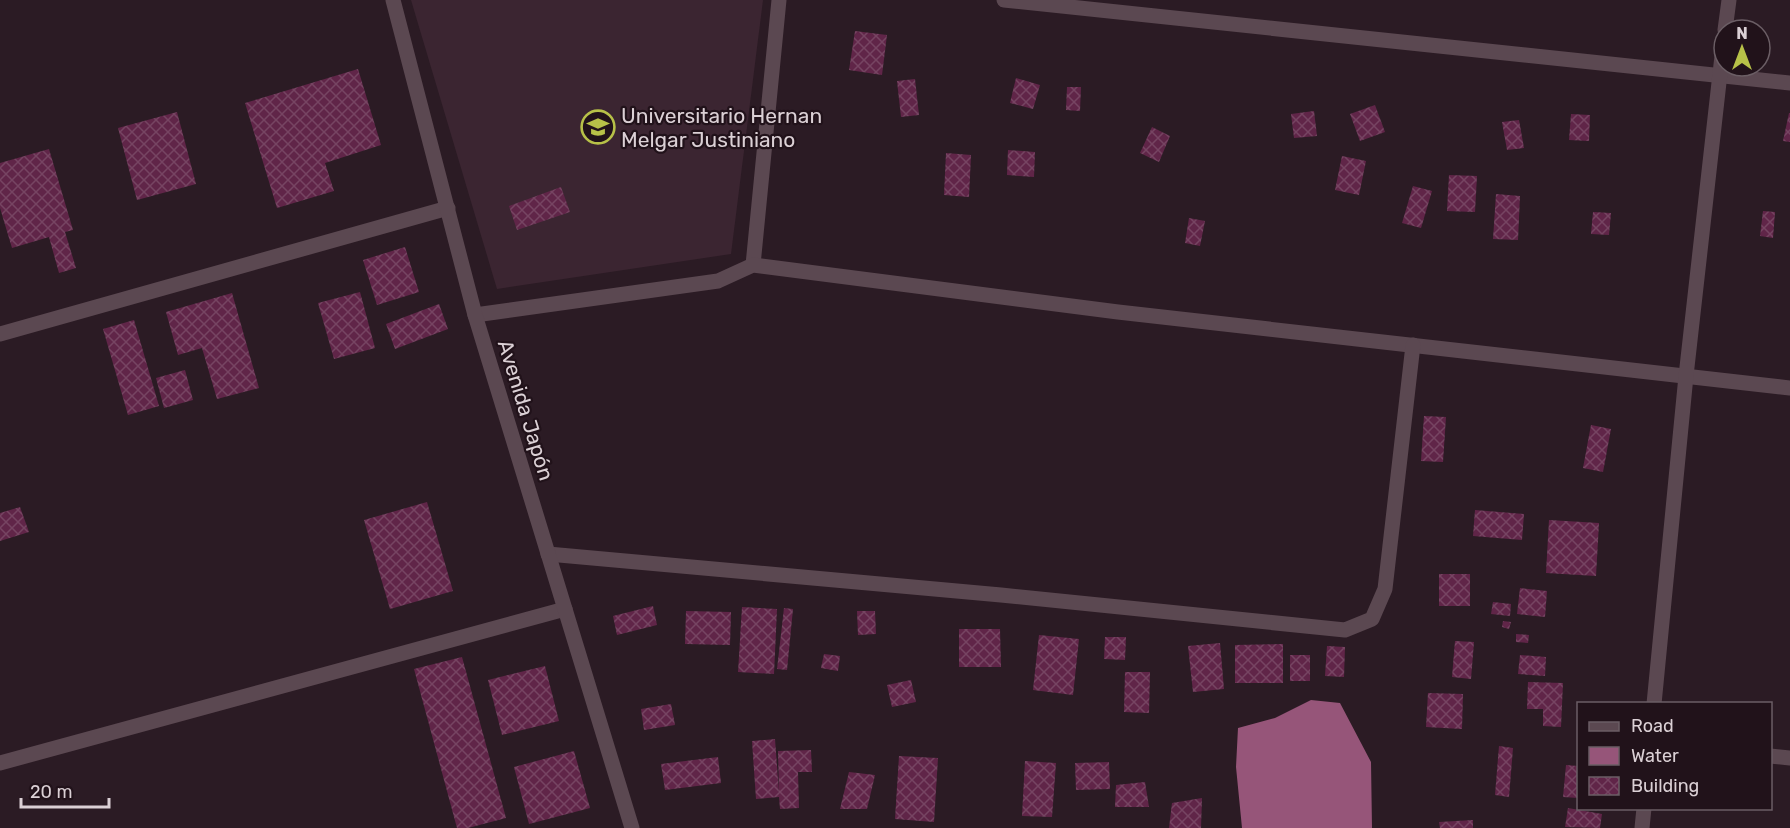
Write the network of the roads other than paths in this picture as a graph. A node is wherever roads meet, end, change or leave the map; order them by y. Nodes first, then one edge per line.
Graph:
1 (393, 0) edge
2 (779, 0) edge
3 (1004, 0) edge
4 (1729, 0) edge
5 (1727, 18) edge
6 (1712, 75) edge
7 (1719, 78) edge
8 (1739, 78) edge
9 (1790, 83) edge
10 (448, 208) junction
11 (753, 265) junction
12 (475, 315) junction
13 (0, 334) edge
14 (1413, 345) junction
15 (1686, 376) junction
16 (1790, 388) edge
17 (548, 554) junction
18 (565, 609) junction
19 (1654, 702) edge
20 (1772, 756) edge
21 (1790, 758) edge
22 (0, 762) edge
23 (1644, 810) edge
24 (632, 828) edge
25 (1642, 828) edge

1 - 10 street, Avenida Japón
2 - 11 street
3 - 6 street
4 - 5 street
7 - 15 street
8 - 9 street
10 - 12 street, Avenida Japón
10 - 13 street
11 - 12 street
11 - 14 street
12 - 17 street, Avenida Japón
14 - 15 street
14 - 17 street
15 - 16 street
15 - 19 street
17 - 18 street, Avenida Japón
18 - 22 street
18 - 24 street, Avenida Japón
20 - 21 street
23 - 25 street

